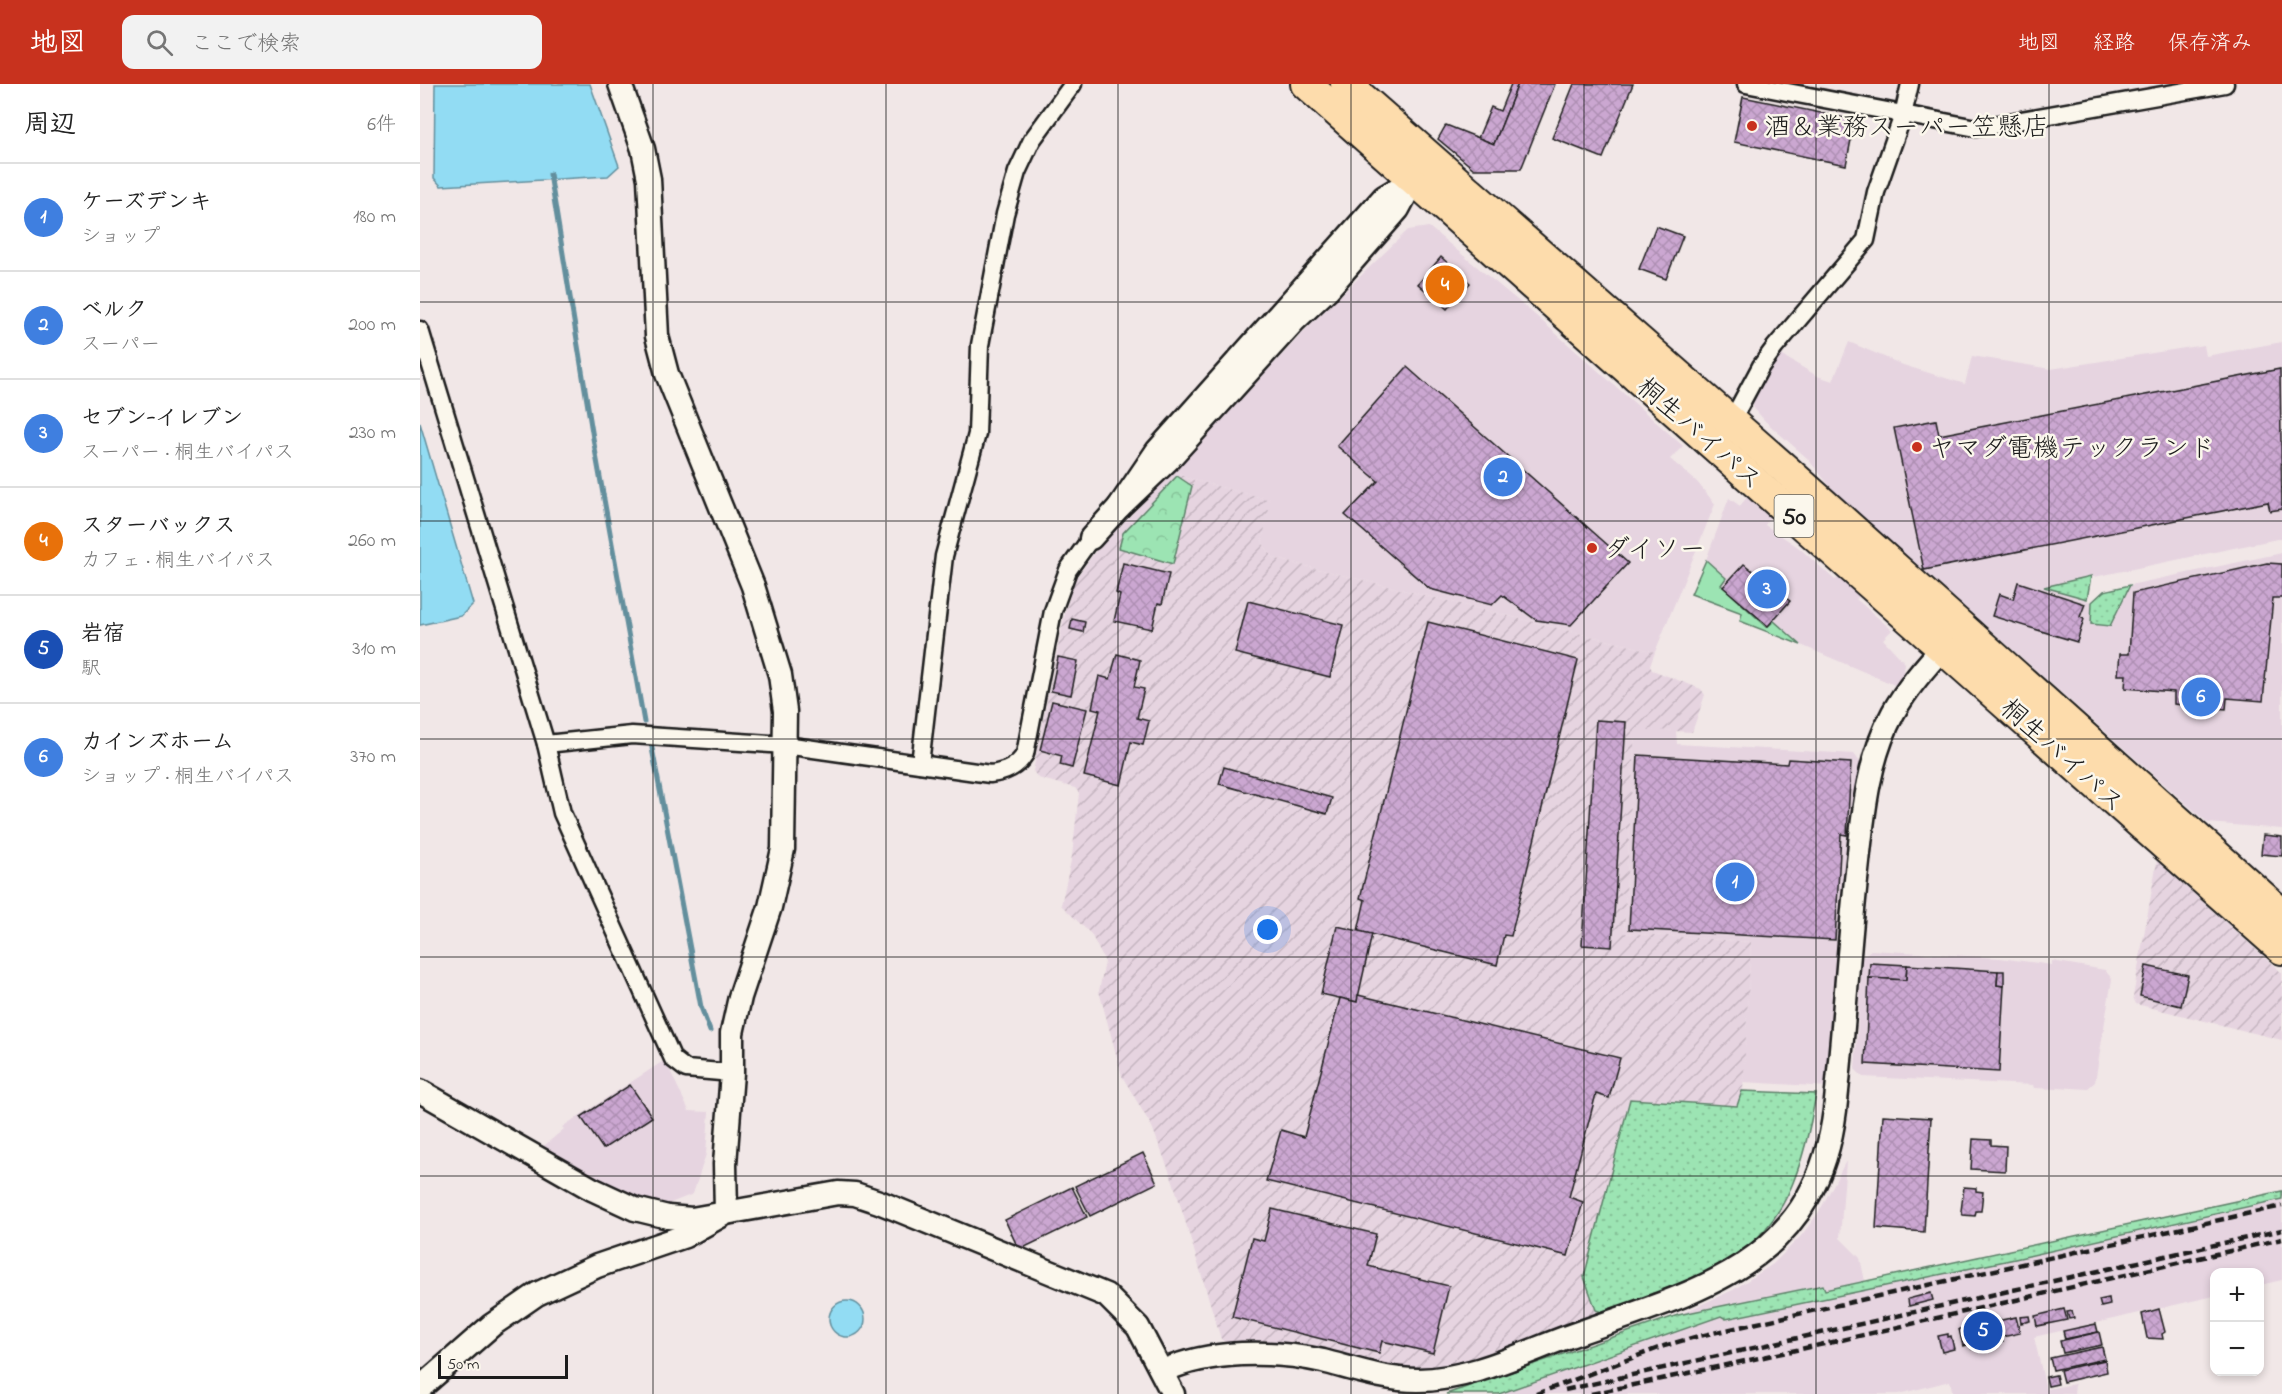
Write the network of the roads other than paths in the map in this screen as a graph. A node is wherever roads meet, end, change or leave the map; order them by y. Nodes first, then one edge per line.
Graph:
1 (620, 84) edge
2 (1073, 84) edge
3 (1306, 84) edge
4 (1346, 84) edge
5 (1746, 84) edge
6 (1910, 84) edge
7 (2225, 84) edge
8 (1903, 114) junction
9 (1422, 169) junction
10 (420, 330) edge
11 (1731, 422) junction
12 (1091, 538) joint
13 (1952, 637) junction
14 (546, 744) junction
15 (784, 745) junction
16 (920, 764) junction
17 (2282, 914) edge
18 (2282, 949) edge
19 (732, 1073) junction
20 (420, 1091) edge
21 (726, 1213) junction
22 (1162, 1371) junction
23 (420, 1388) edge
24 (1173, 1394) edge

1 - 15 street
2 - 16 street
3 - 9 highway, 桐生バイパス / 50
4 - 9 highway, 桐生バイパス / 50
5 - 8 street
6 - 8 street
7 - 8 street
8 - 11 street
9 - 11 highway, 桐生バイパス / 50
9 - 12 street
9 - 13 highway, 桐生バイパス / 50
10 - 14 street
11 - 13 highway, 桐生バイパス / 50
12 - 16 street
13 - 17 highway, 桐生バイパス / 50
13 - 18 highway, 桐生バイパス / 50
13 - 22 street
14 - 15 street
14 - 19 street
15 - 16 street
15 - 19 street
19 - 21 street
20 - 21 street
21 - 22 street
21 - 23 street
22 - 24 street

